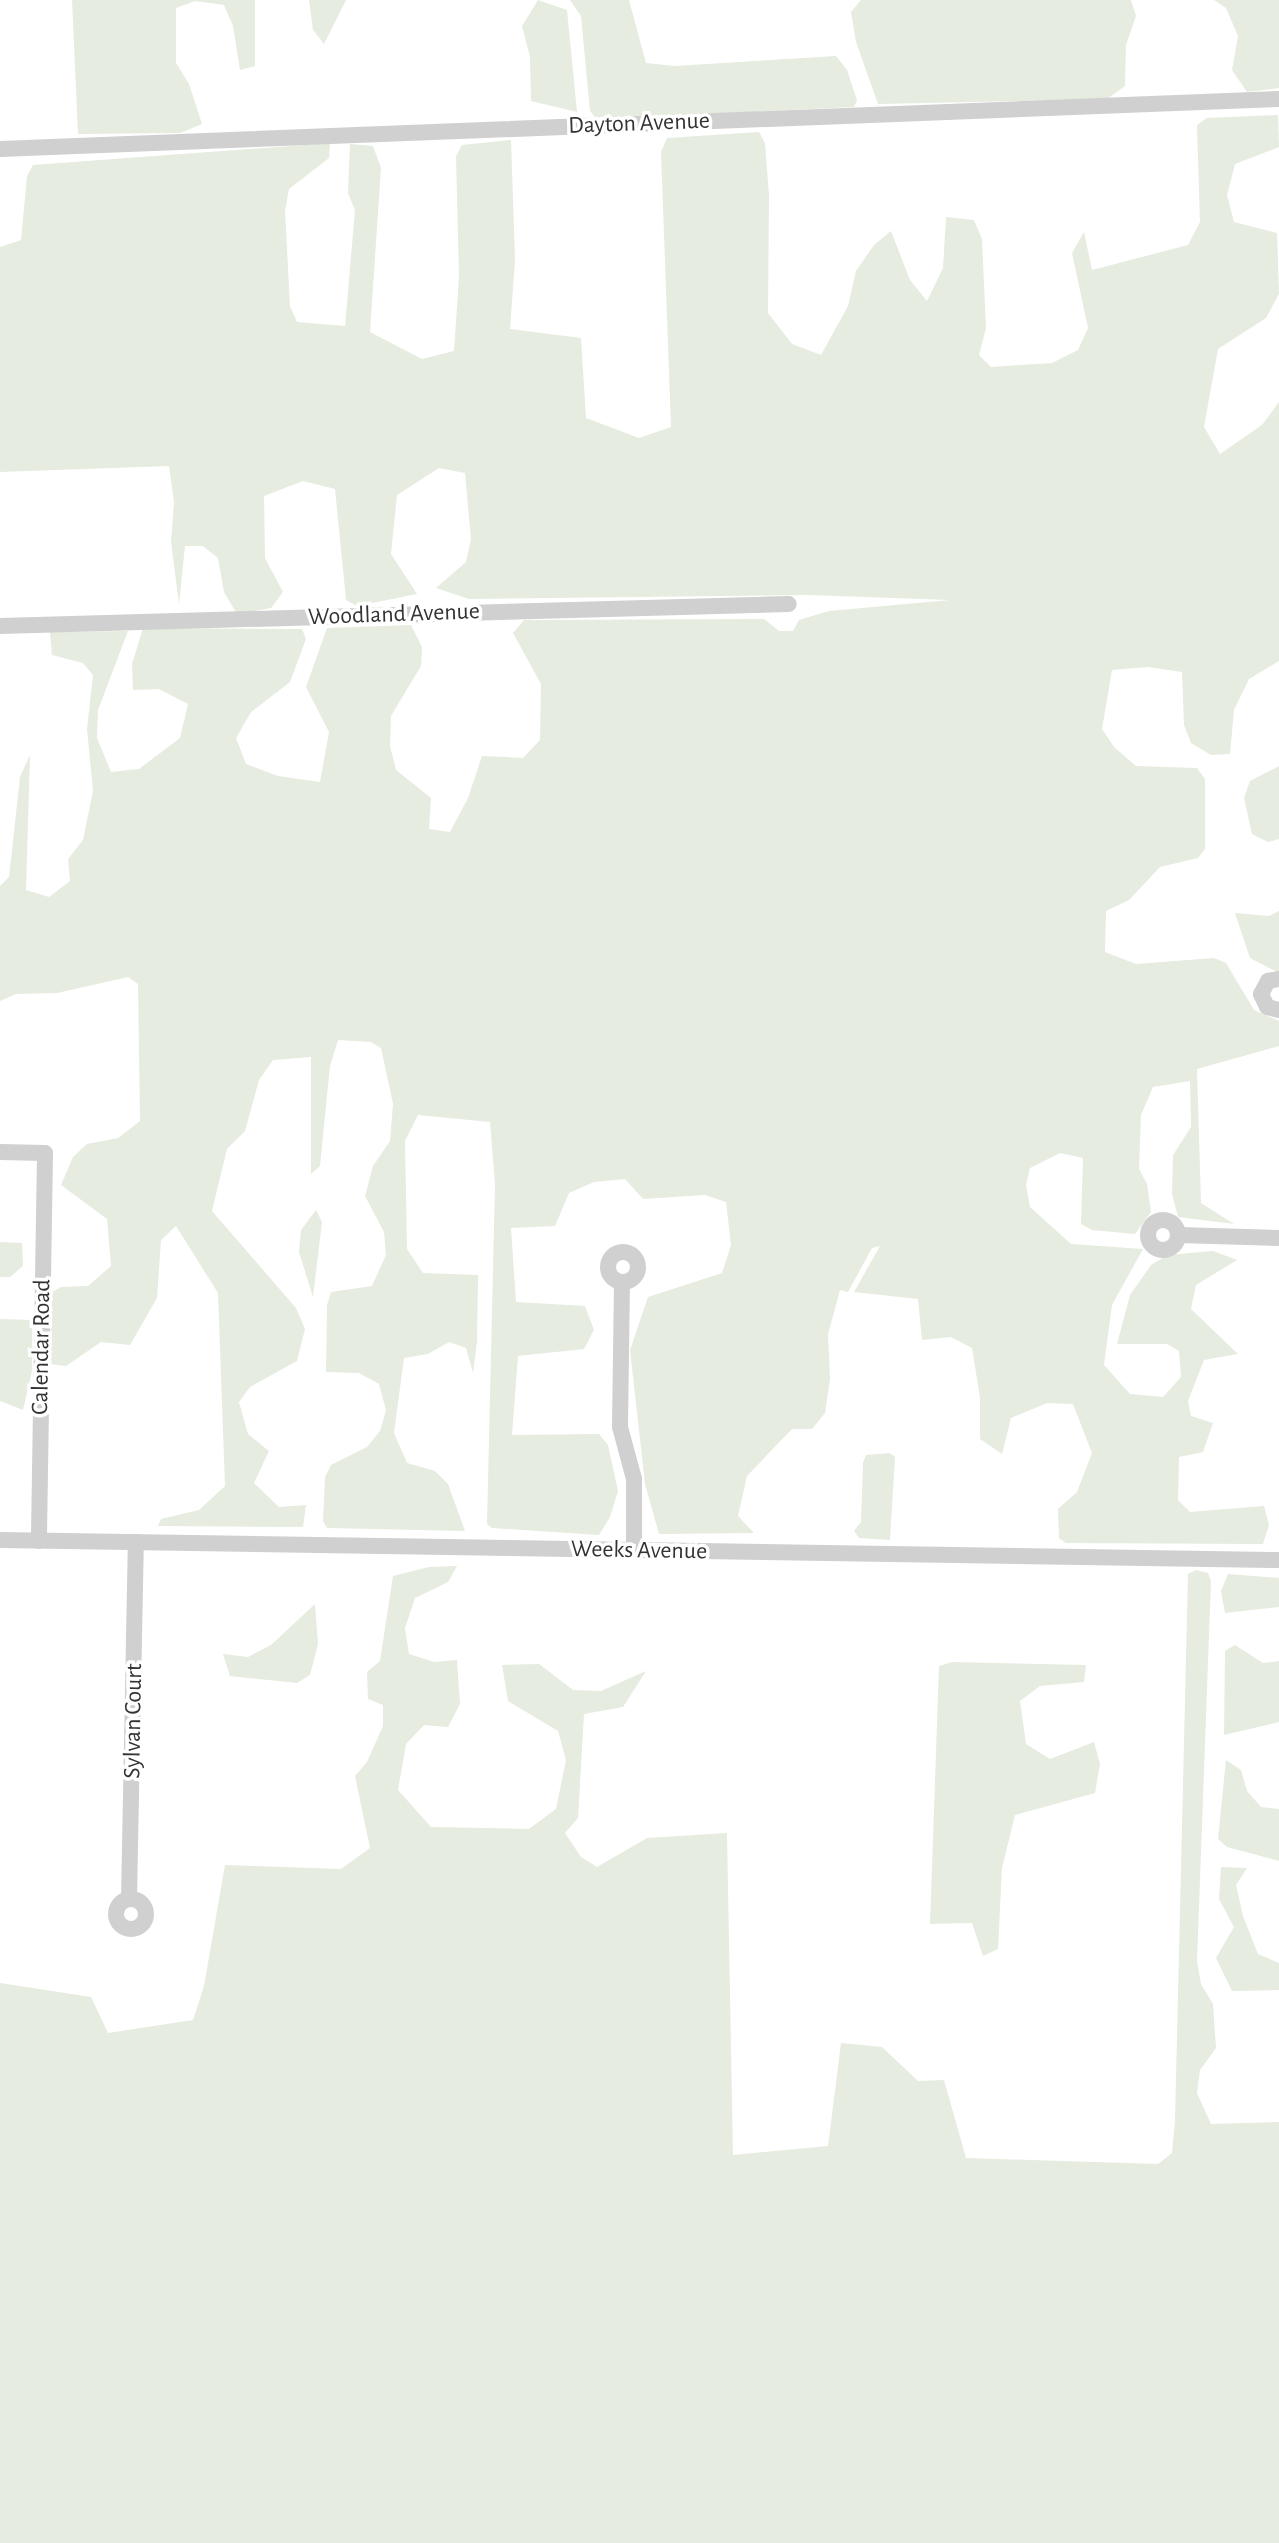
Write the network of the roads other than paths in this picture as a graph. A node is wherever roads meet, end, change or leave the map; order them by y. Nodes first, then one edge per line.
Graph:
1 (1279, 99) edge
2 (0, 149) edge
3 (789, 604) dead end
4 (0, 626) edge
5 (1279, 979) edge
6 (1279, 1010) edge
7 (0, 1152) edge
8 (1178, 1235) dead end
9 (1279, 1238) edge
10 (622, 1282) dead end
11 (0, 1540) edge
12 (39, 1541) junction
13 (136, 1542) junction
14 (634, 1551) junction
15 (1279, 1560) edge
16 (130, 1899) dead end

1 - 2 street, Dayton Avenue
3 - 4 street, Woodland Avenue
5 - 6 street
7 - 12 street, Calendar Road
8 - 9 street
10 - 14 street
11 - 12 street, Weeks Avenue
12 - 13 street, Weeks Avenue
13 - 14 street, Weeks Avenue
13 - 16 street, Sylvan Court
14 - 15 street, Weeks Avenue

